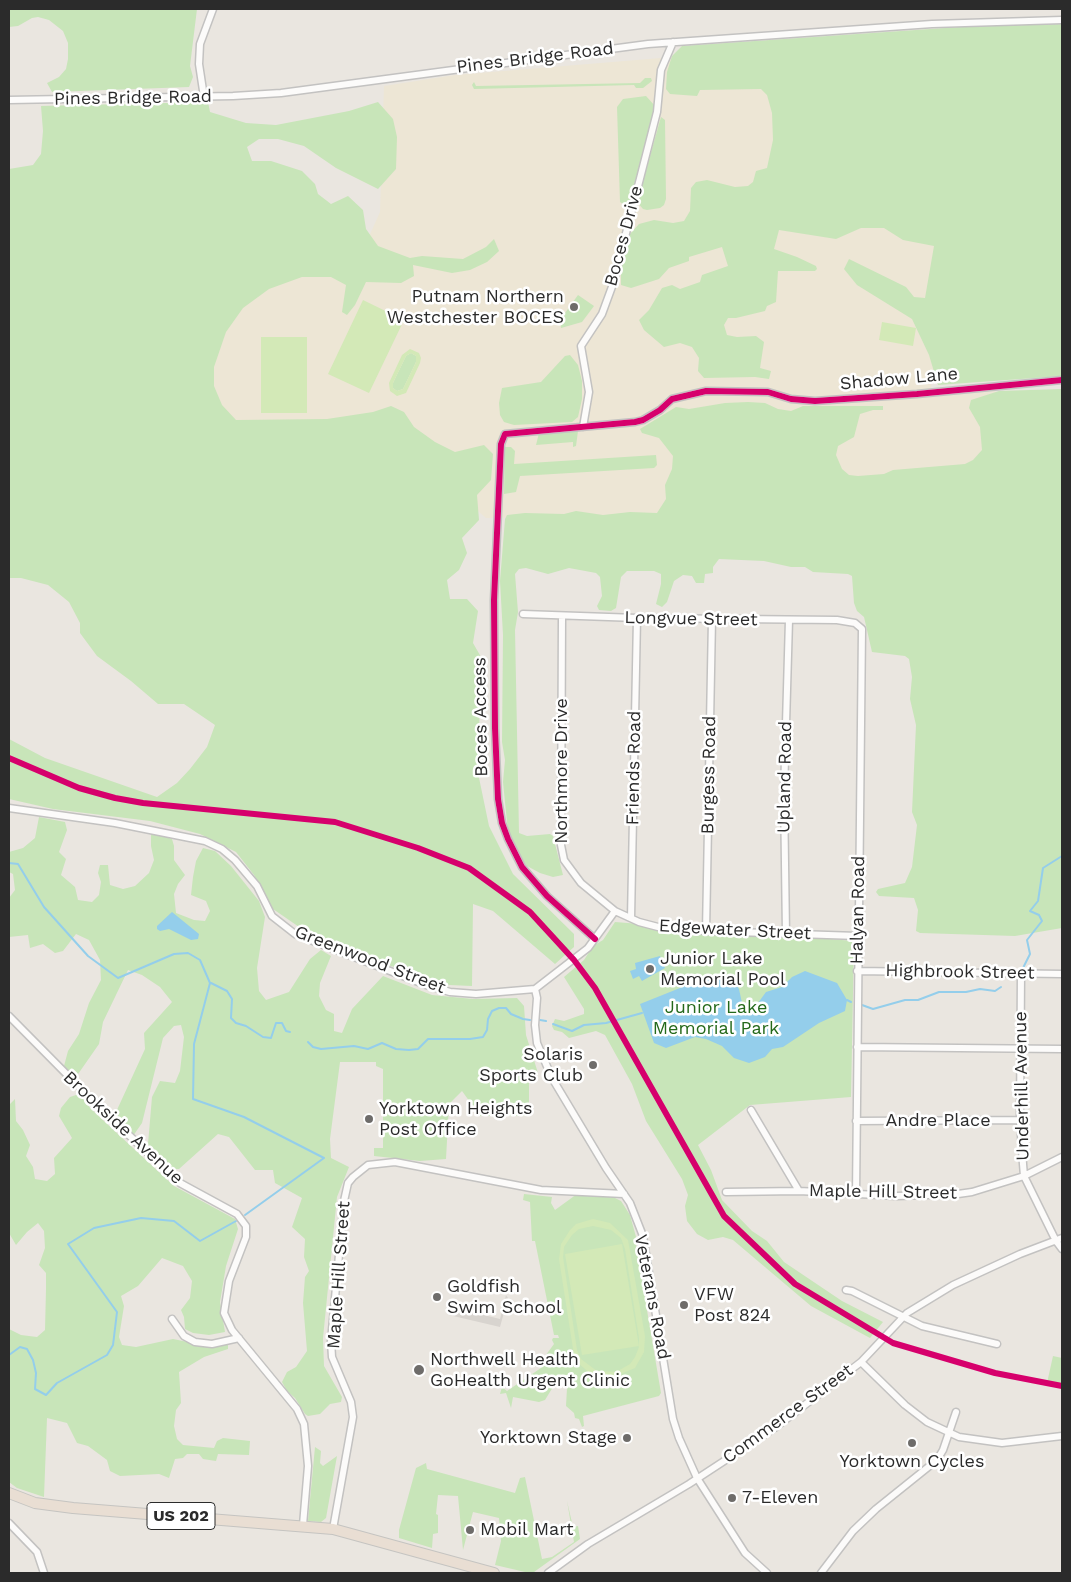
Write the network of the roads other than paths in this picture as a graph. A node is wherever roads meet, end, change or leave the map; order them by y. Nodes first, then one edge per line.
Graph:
1 (213, 9) edge
2 (1062, 20) edge
3 (673, 42) junction
4 (204, 96) junction
5 (9, 100) edge
6 (1062, 380) edge
7 (583, 427) junction
8 (523, 614) dead end
9 (562, 616) junction
10 (637, 618) junction
11 (712, 619) junction
12 (789, 620) junction
13 (859, 625) joint
14 (9, 808) edge
15 (615, 911) junction
16 (631, 918) junction
17 (706, 932) junction
18 (786, 934) junction
19 (858, 936) junction
20 (595, 939) junction
21 (857, 971) junction
22 (1021, 973) junction
23 (1062, 974) edge
24 (535, 989) junction
25 (9, 1016) edge
26 (856, 1046) junction
27 (1021, 1048) junction
28 (1062, 1048) edge
29 (751, 1110) dead end
30 (1020, 1120) junction
31 (856, 1121) junction
32 (1062, 1157) edge
33 (1024, 1176) junction
34 (799, 1191) junction
35 (726, 1192) dead end
36 (624, 1194) junction
37 (856, 1195) junction
38 (1059, 1239) edge
39 (1062, 1250) edge
40 (846, 1290) dead end
41 (902, 1318) junction
42 (172, 1320) dead end
43 (239, 1338) junction
44 (997, 1344) dead end
45 (861, 1362) junction
46 (956, 1412) dead end
47 (949, 1433) junction
48 (1062, 1436) edge
49 (697, 1478) junction
50 (9, 1494) edge
51 (9, 1523) edge
52 (303, 1525) junction
53 (332, 1529) junction
54 (44, 1573) edge
55 (494, 1573) edge
56 (548, 1573) edge
57 (767, 1573) edge
58 (821, 1573) edge

1 - 4 street
2 - 3 street, Pines Bridge Road
3 - 4 street, Pines Bridge Road
3 - 7 street, Boces Drive
4 - 5 street, Pines Bridge Road
6 - 7 street, Shadow Lane
7 - 20 street, Boces Access
8 - 9 street, Longvue Street
9 - 10 street, Longvue Street
9 - 15 street, Northmore Drive
10 - 11 street, Longvue Street
10 - 16 street, Friends Road
11 - 12 street, Longvue Street
11 - 17 street, Burgess Road
12 - 13 street, Longvue Street
12 - 18 street, Upland Road
13 - 19 street, Halyan Road
14 - 24 street, Greenwood Street
15 - 16 street, Edgewater Street
15 - 20 street
16 - 17 street, Edgewater Street
17 - 18 street, Edgewater Street
18 - 19 street, Edgewater Street
19 - 21 street, Halyan Road
20 - 24 street
21 - 22 street, Highbrook Street
21 - 26 street, Halyan Road
22 - 23 street, Highbrook Street
22 - 27 street, Underhill Avenue
24 - 36 street, Veterans Road
25 - 43 street, Brookside Avenue
26 - 27 street
26 - 31 street, Halyan Road
27 - 28 street
27 - 30 street, Underhill Avenue
29 - 34 street
30 - 31 street, Andre Place
30 - 33 street, Underhill Avenue
31 - 37 street, Halyan Road
32 - 33 street, Maple Hill Street
33 - 37 street, Maple Hill Street
33 - 38 street, Underhill Avenue
34 - 35 street, Maple Hill Street
34 - 37 street, Maple Hill Street
36 - 49 street, Veterans Road
36 - 53 street, Maple Hill Street
38 - 39 street, Underhill Avenue
38 - 41 street
40 - 41 street
41 - 44 street
41 - 45 street
42 - 43 street
43 - 52 street, Brookside Avenue
45 - 47 street, Commerce Street
45 - 49 street, Commerce Street
46 - 47 street
47 - 48 street, Commerce Street
47 - 58 street
49 - 56 street, Commerce Street
49 - 57 street, Veterans Road
50 - 52 highway, US 202
51 - 54 street
52 - 53 highway, US 202
53 - 55 highway, US 202

